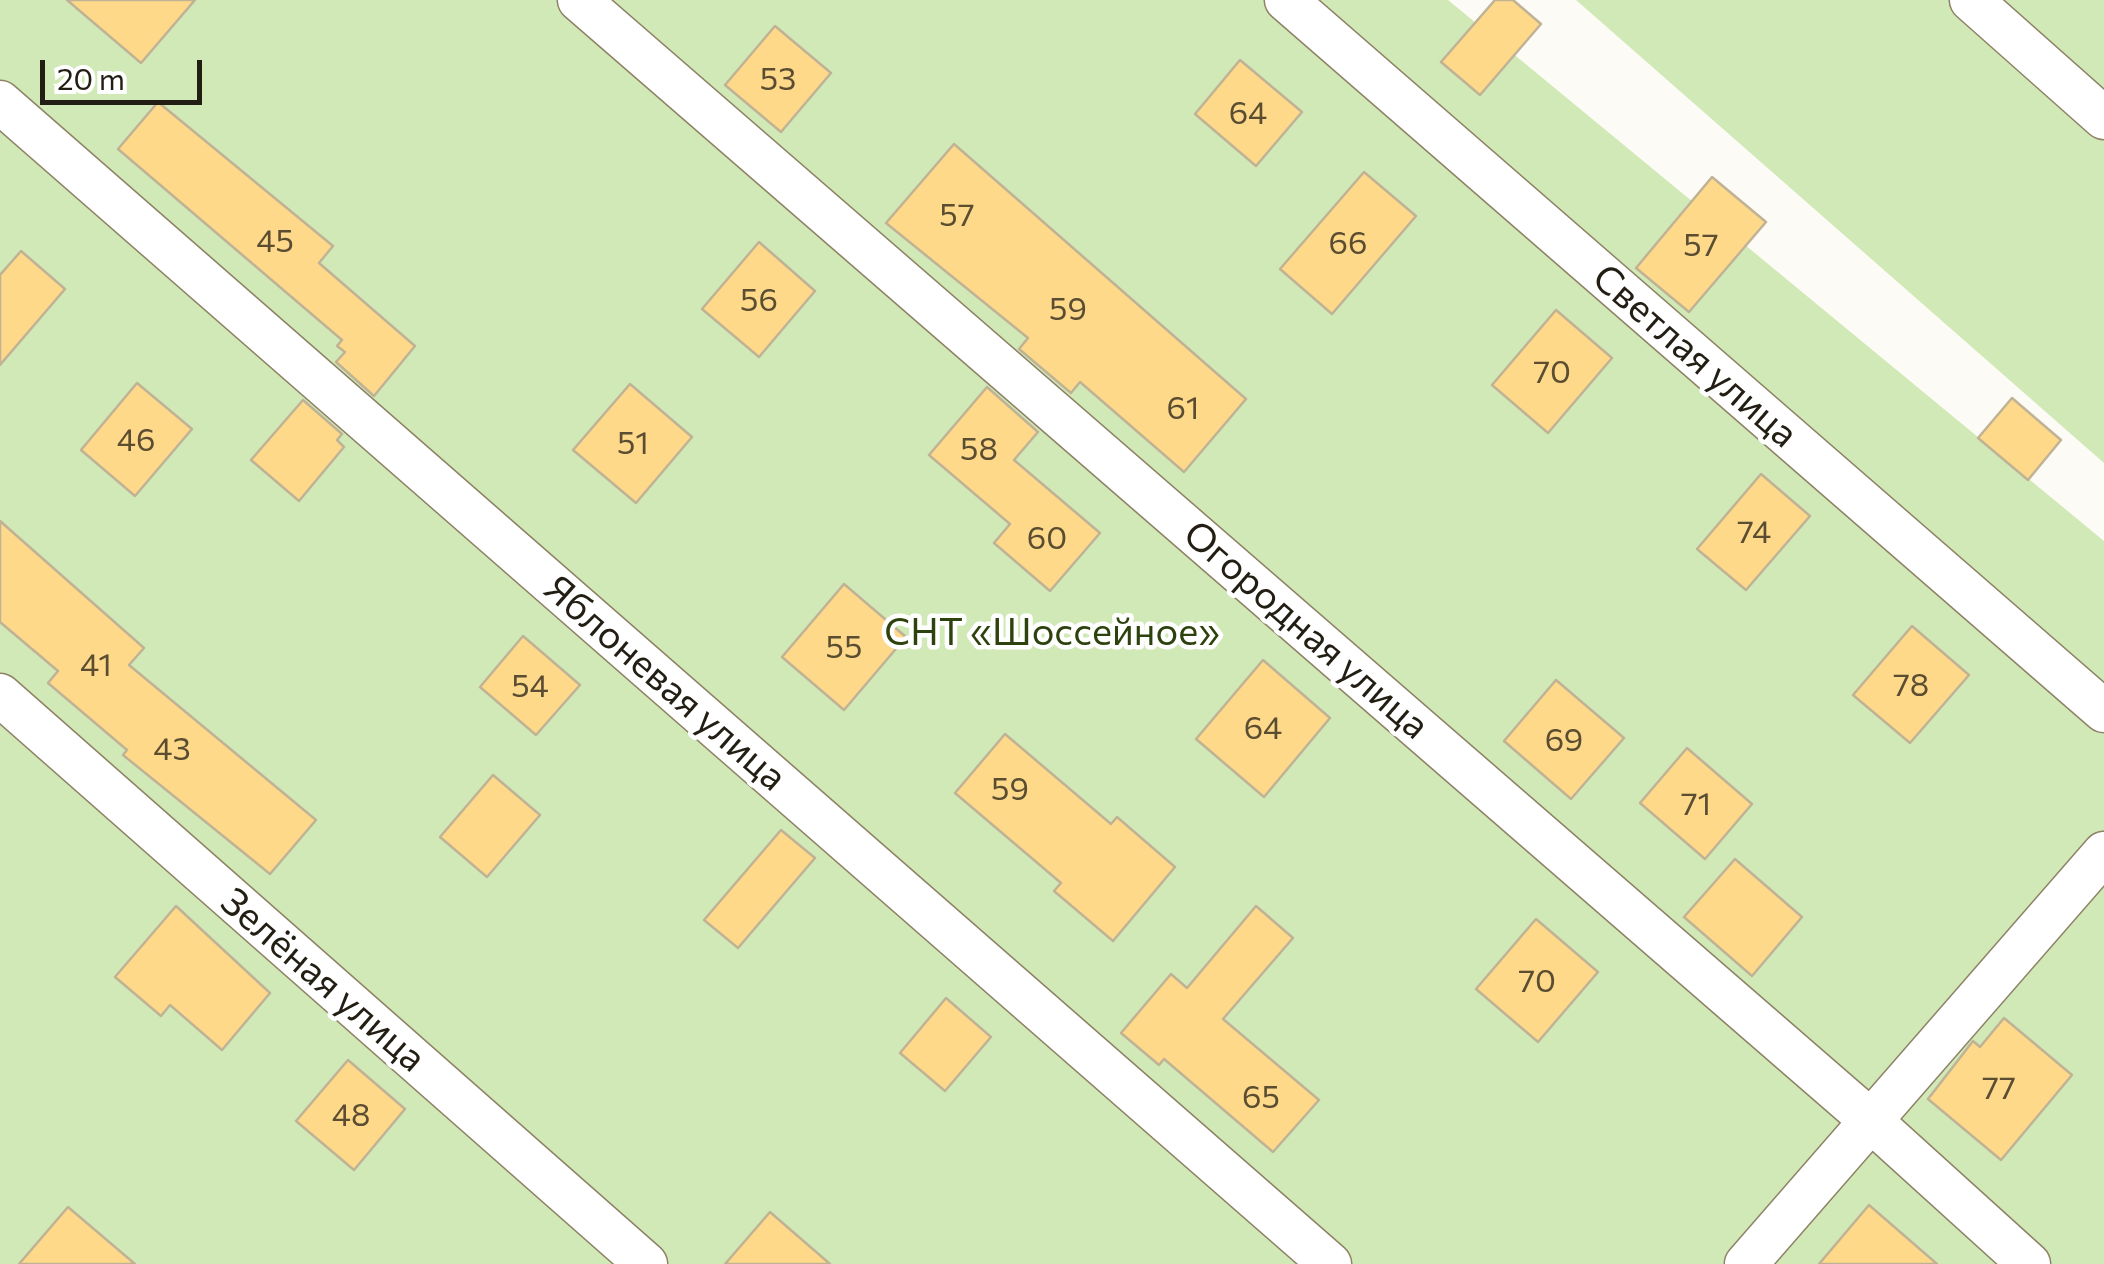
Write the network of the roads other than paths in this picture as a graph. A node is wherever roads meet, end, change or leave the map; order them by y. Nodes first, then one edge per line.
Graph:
1 (579, 0) edge
2 (1286, 0) edge
3 (1971, 0) edge
4 (0, 102) edge
5 (2104, 118) edge
6 (0, 696) edge
7 (2104, 711) edge
8 (2104, 854) edge
9 (1870, 1120) junction
10 (646, 1264) edge
11 (1330, 1264) edge
12 (1746, 1264) edge
13 (2030, 1264) edge

1 - 9 street, Огородная улица
2 - 7 street, Светлая улица
3 - 5 street
4 - 11 street, Яблоневая улица
6 - 10 street, Зелёная улица
8 - 9 street
9 - 12 street
9 - 13 street, Огородная улица

